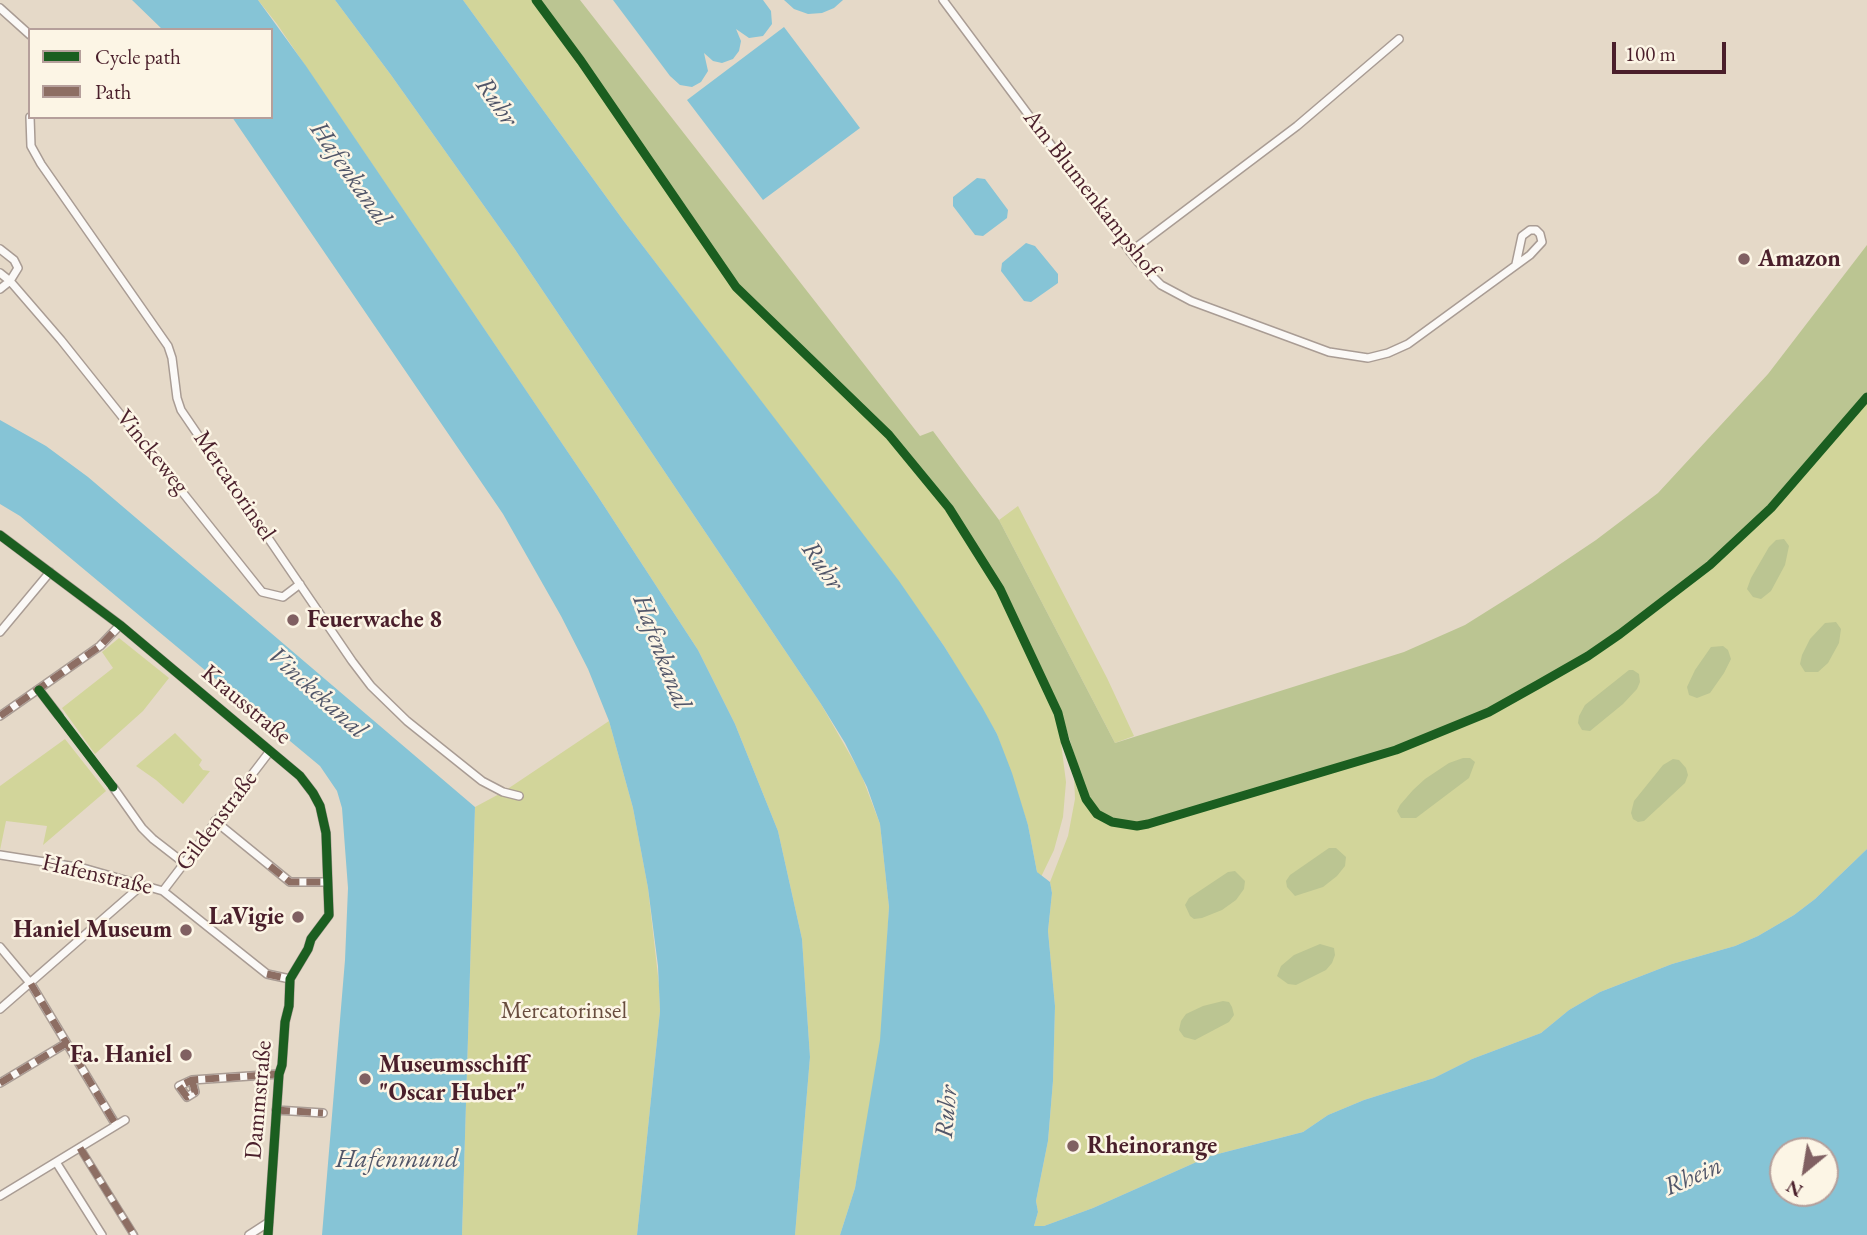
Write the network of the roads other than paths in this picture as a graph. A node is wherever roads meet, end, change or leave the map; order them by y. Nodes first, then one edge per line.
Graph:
1 (943, 0) edge
2 (0, 8) edge
3 (28, 33) edge
4 (1399, 39) dead end
5 (30, 119) edge
6 (0, 248) edge
7 (1130, 252) junction
8 (1517, 264) junction
9 (0, 273) edge
10 (10, 281) junction
11 (0, 289) edge
12 (0, 535) edge
13 (50, 572) junction
14 (300, 584) junction
15 (120, 625) junction
16 (0, 632) edge
17 (39, 690) junction
18 (0, 716) edge
19 (59, 716) dead end
20 (270, 751) junction
21 (113, 787) dead end
22 (519, 796) dead end
23 (215, 821) junction
24 (0, 855) edge
25 (184, 863) junction
26 (327, 882) junction
27 (142, 885) junction
28 (163, 891) junction
29 (0, 947) edge
30 (294, 971) joint
31 (290, 979) junction
32 (31, 984) junction
33 (0, 1009) edge
34 (65, 1044) junction
35 (279, 1074) junction
36 (192, 1080) dead end
37 (0, 1083) edge
38 (276, 1110) junction
39 (323, 1112) dead end
40 (125, 1120) dead end
41 (117, 1125) junction
42 (80, 1148) junction
43 (56, 1162) junction
44 (0, 1196) edge
45 (269, 1222) junction
46 (102, 1235) edge
47 (134, 1235) edge
48 (249, 1235) edge
49 (268, 1235) edge

1 - 7 street, Am Blumenkampshof
2 - 3 street
4 - 7 street
5 - 14 street, Mercatorinsel
6 - 10 street
7 - 8 street, Am Blumenkampshof
8 - 8 street, Am Blumenkampshof
9 - 10 street, Vinckeweg
10 - 11 street
10 - 14 street, Vinckeweg
12 - 13 street, Krausstraße
13 - 15 street, Krausstraße
13 - 16 street
14 - 22 street, Mercatorinsel
15 - 17 street
15 - 20 street, Krausstraße
17 - 18 street
17 - 19 street
20 - 23 street, Gildenstraße
20 - 26 street, Krausstraße
21 - 25 street
23 - 25 street, Gildenstraße
23 - 26 street
24 - 27 street, Hafenstraße
25 - 28 street, Gildenstraße
26 - 30 street, Krausstraße
27 - 28 street, Hafenstraße
27 - 32 street
28 - 31 street, Hafenstraße
29 - 32 street
30 - 31 street, Dammstraße
31 - 35 street, Dammstraße
32 - 33 street
32 - 34 street
34 - 37 street
34 - 41 street
35 - 36 street
35 - 38 street, Dammstraße
38 - 39 street
38 - 45 street, Dammstraße
40 - 41 street
41 - 42 street
42 - 43 street
42 - 47 street
43 - 44 street
43 - 46 street
45 - 48 street
45 - 49 street, Dammstraße

